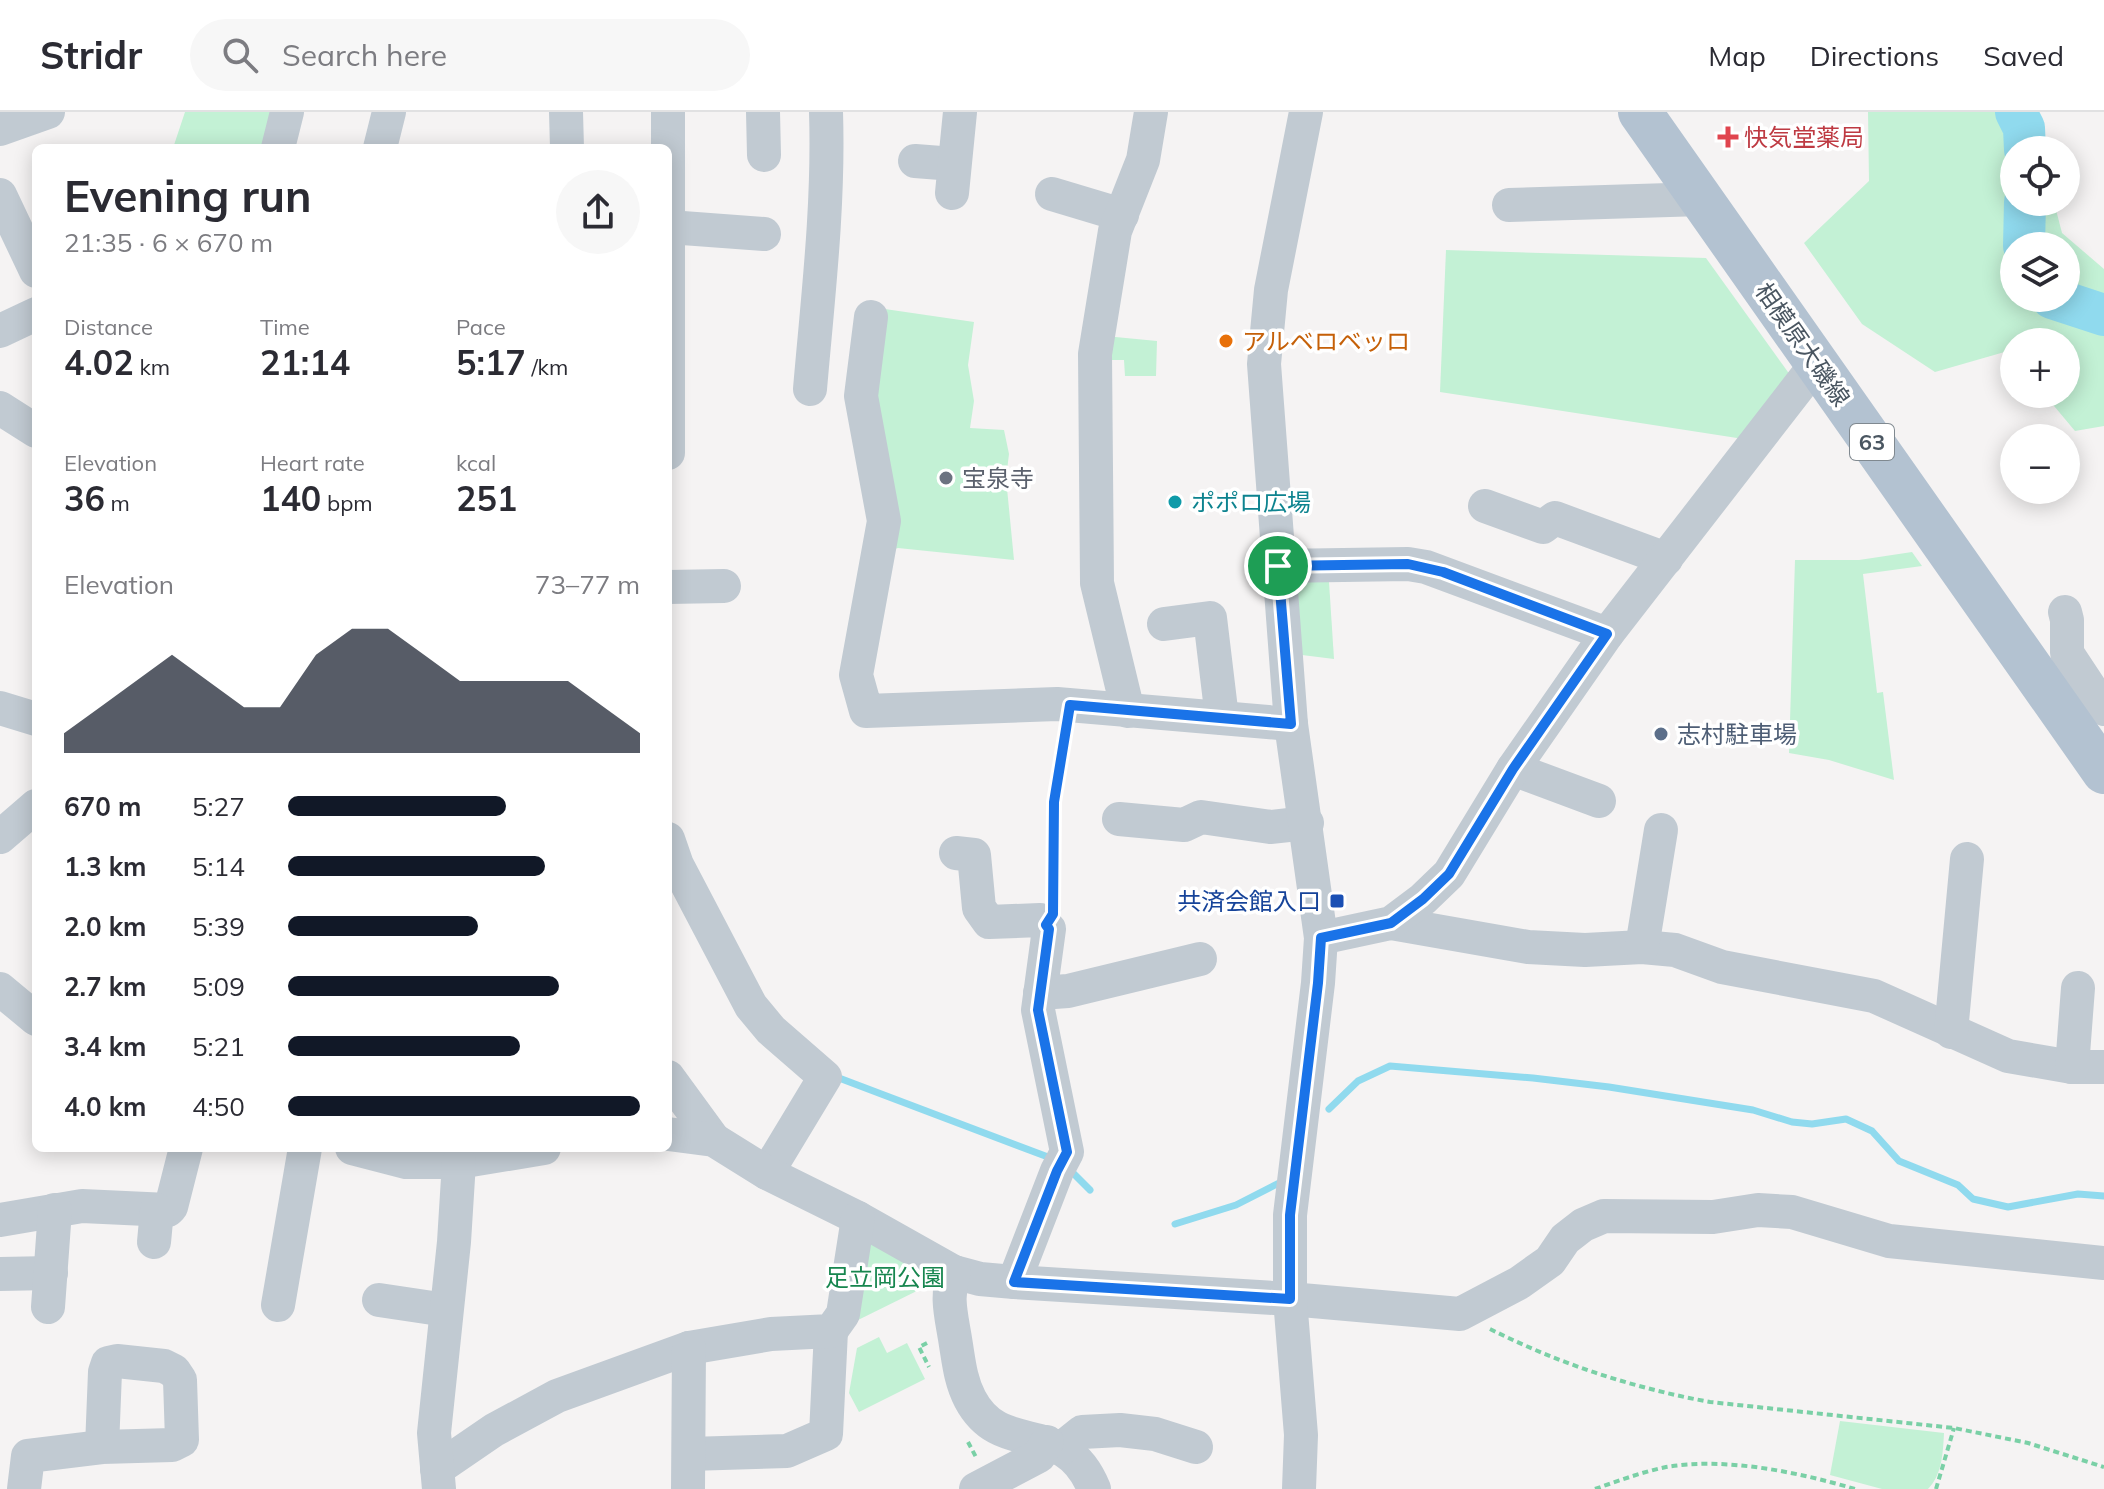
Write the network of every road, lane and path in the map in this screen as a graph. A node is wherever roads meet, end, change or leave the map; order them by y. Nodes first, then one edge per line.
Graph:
1 (48, 112) edge
2 (287, 112) edge
3 (566, 112) edge
4 (668, 112) edge
5 (763, 112) edge
6 (826, 112) edge
7 (960, 112) edge
8 (1151, 112) edge
9 (1306, 112) edge
10 (1640, 112) edge
11 (0, 129) edge
12 (279, 144) edge
13 (567, 144) edge
14 (668, 144) edge
15 (764, 155) dead end
16 (915, 161) dead end
17 (1052, 194) dead end
18 (0, 195) edge
19 (1702, 199) junction
20 (1509, 205) dead end
21 (1122, 215) junction
22 (672, 227) edge
23 (764, 234) dead end
24 (32, 263) edge
25 (32, 316) edge
26 (871, 317) dead end
27 (0, 331) edge
28 (1817, 363) junction
29 (810, 389) dead end
30 (0, 408) edge
31 (32, 428) edge
32 (1485, 506) dead end
33 (1666, 559) junction
34 (1278, 566) junction
35 (724, 586) dead end
36 (672, 587) edge
37 (1164, 624) dead end
38 (1607, 634) junction
39 (2017, 650) junction
40 (1070, 705) junction
41 (0, 708) edge
42 (2104, 709) edge
43 (1128, 711) junction
44 (32, 718) edge
45 (1222, 718) junction
46 (1291, 724) junction
47 (2102, 764) edge
48 (1513, 769) junction
49 (1599, 801) dead end
50 (32, 809) edge
51 (1119, 819) dead end
52 (1307, 823) junction
53 (1661, 830) dead end
54 (0, 837) edge
55 (975, 853) dead end
56 (1967, 859) dead end
57 (672, 860) edge
58 (1391, 923) junction
59 (1046, 925) junction
60 (1321, 938) junction
61 (1642, 947) junction
62 (1200, 959) dead end
63 (2078, 988) dead end
64 (0, 989) edge
65 (1040, 993) junction
66 (32, 1016) edge
67 (1951, 1032) junction
68 (2088, 1067) edge
69 (672, 1082) edge
70 (672, 1135) edge
71 (714, 1140) junction
72 (185, 1152) edge
73 (304, 1152) edge
74 (367, 1152) edge
75 (505, 1152) edge
76 (459, 1162) junction
77 (767, 1173) junction
78 (55, 1210) junction
79 (858, 1218) junction
80 (0, 1220) edge
81 (2104, 1263) edge
82 (954, 1272) junction
83 (51, 1273) junction
84 (0, 1274) edge
85 (1014, 1282) junction
86 (1290, 1299) junction
87 (379, 1300) dead end
88 (278, 1305) dead end
89 (48, 1307) dead end
90 (446, 1310) junction
91 (1460, 1314) junction
92 (831, 1331) junction
93 (689, 1348) junction
94 (1954, 1428) junction
95 (1055, 1445) junction
96 (102, 1447) dead end
97 (1196, 1447) dead end
98 (689, 1454) junction
99 (2104, 1467) edge
100 (438, 1479) edge
101 (24, 1489) edge
102 (688, 1489) edge
103 (976, 1489) edge
104 (1094, 1489) edge
105 (1299, 1489) edge
106 (1595, 1489) edge
107 (1855, 1489) edge
108 (1936, 1489) edge

1 - 11 street
2 - 12 street
3 - 13 street
4 - 14 street
5 - 15 street
6 - 29 street
7 - 16 street
8 - 21 street
9 - 34 street
10 - 19 main road, 相模原大磯線 / 63
17 - 21 street
18 - 24 street
19 - 20 street
19 - 28 main road, 相模原大磯線 / 63
21 - 43 street
22 - 23 street
25 - 27 street
26 - 40 street
28 - 33 street
28 - 39 main road, 相模原大磯線 / 63
30 - 31 street
32 - 33 street
33 - 38 street
34 - 38 street
34 - 46 street
35 - 36 street
37 - 45 street
38 - 48 street
39 - 42 street
39 - 47 main road, 相模原大磯線 / 63
40 - 43 street
40 - 59 path
41 - 44 street
43 - 45 street
45 - 46 street
46 - 52 street
48 - 49 street
48 - 58 street
50 - 54 street
51 - 52 street
52 - 60 street
53 - 61 street
55 - 59 street
56 - 67 street
57 - 77 street
58 - 60 street
58 - 61 street
59 - 65 street
60 - 86 street
61 - 67 street
62 - 65 street
63 - 68 street
64 - 66 street
65 - 85 street
67 - 68 street
69 - 71 street
70 - 71 street
71 - 77 street
72 - 78 street
73 - 88 street
74 - 76 street
75 - 76 street
76 - 90 street
77 - 79 street
78 - 80 street
78 - 83 street
79 - 82 street
79 - 92 street
81 - 91 street
82 - 85 street
82 - 95 street
83 - 84 street
83 - 89 street
85 - 86 street
86 - 91 street
86 - 105 street
87 - 90 street
90 - 100 street
91 - 94 path
92 - 93 street
92 - 98 street
93 - 98 street
93 - 100 street
94 - 99 path
94 - 108 path
95 - 97 street
95 - 103 street
95 - 104 street
96 - 101 street
98 - 102 street
106 - 107 path

